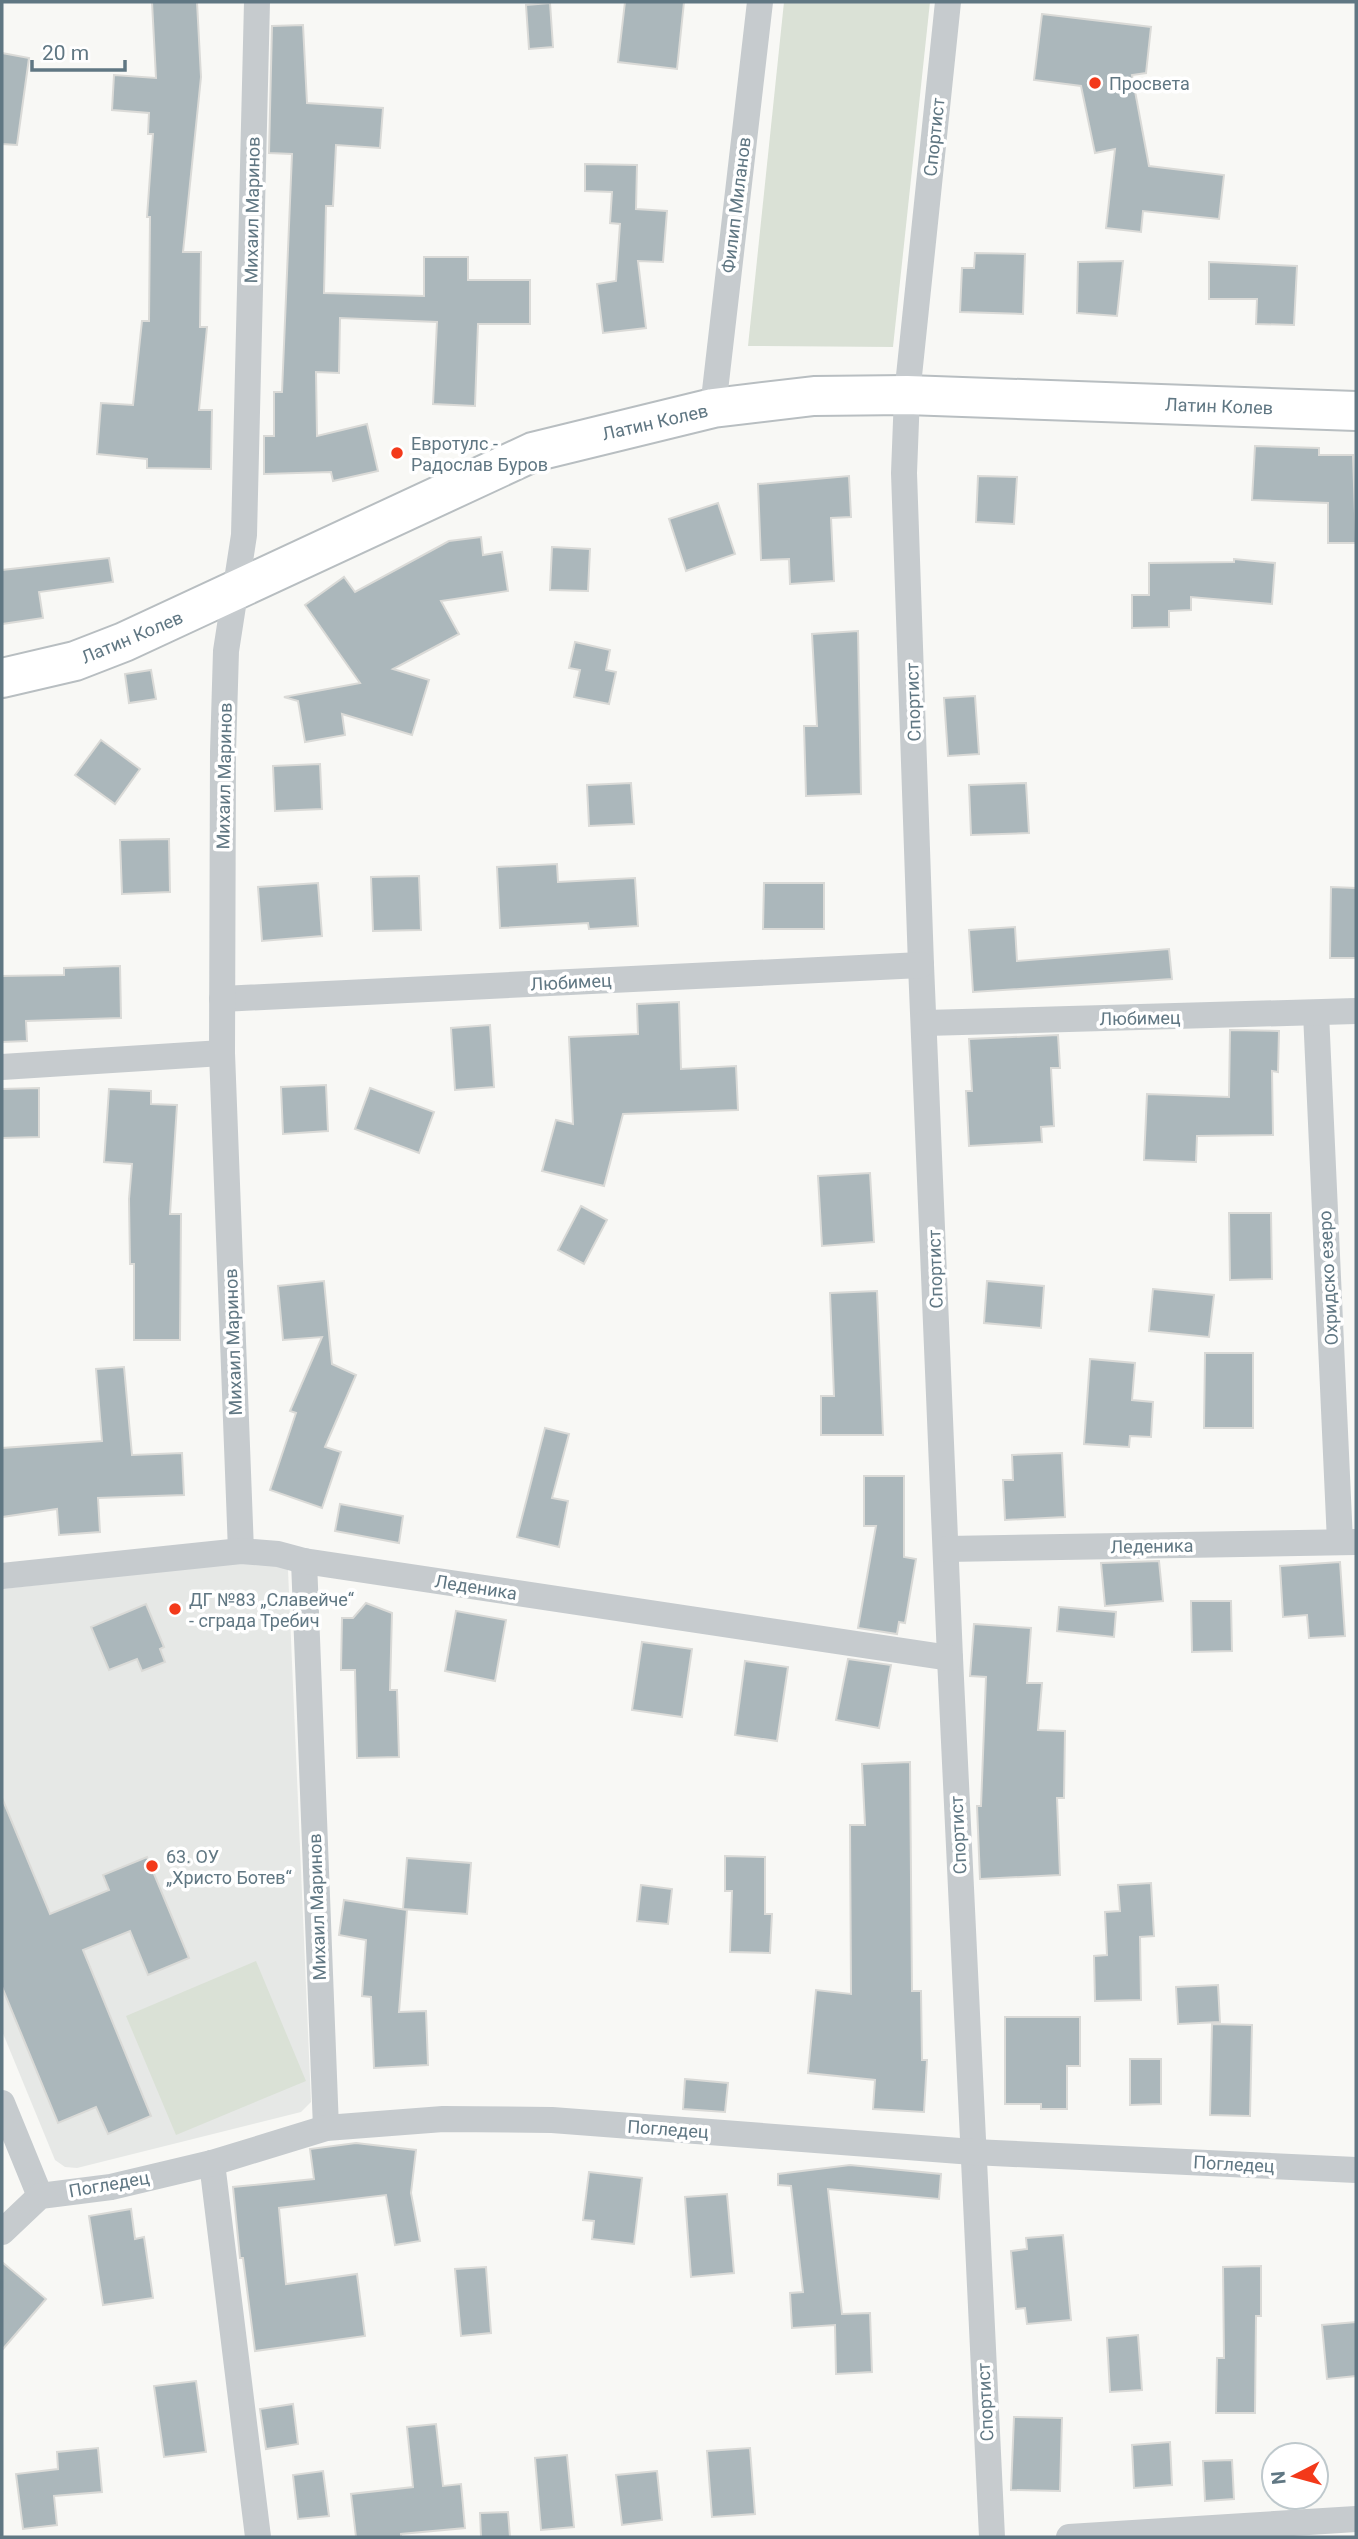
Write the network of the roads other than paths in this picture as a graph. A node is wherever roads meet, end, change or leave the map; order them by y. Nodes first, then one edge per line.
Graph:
1 (257, 2) edge
2 (760, 2) edge
3 (948, 2) edge
4 (907, 395) junction
5 (713, 408) junction
6 (1356, 411) edge
7 (235, 593) junction
8 (2, 678) edge
9 (921, 965) junction
10 (222, 999) junction
11 (1356, 1011) edge
12 (1316, 1013) junction
13 (925, 1023) junction
14 (222, 1053) junction
15 (2, 1068) edge
16 (1348, 1542) edge
17 (947, 1549) junction
18 (241, 1551) junction
19 (304, 1561) junction
20 (2, 1576) edge
21 (950, 1658) junction
22 (2, 2103) edge
23 (326, 2128) junction
24 (973, 2152) junction
25 (212, 2163) junction
26 (1356, 2170) edge
27 (40, 2196) junction
28 (2, 2232) edge
29 (1356, 2519) edge
30 (258, 2537) edge
31 (992, 2537) edge
32 (1069, 2537) edge

1 - 7 street, Михаил Маринов
2 - 5 street, Филип Миланов
3 - 4 street, Спортист
4 - 5 main road, Латин Колев
4 - 6 main road, Латин Колев
4 - 9 street, Спортист
5 - 7 main road, Латин Колев
7 - 8 main road, Латин Колев
7 - 10 street, Михаил Маринов
9 - 10 street, Любимец
9 - 13 street, Спортист
10 - 14 street, Михаил Маринов
11 - 12 street, Любимец
12 - 13 street, Любимец
12 - 16 street, Охридско езеро
13 - 17 street, Спортист
14 - 15 street
14 - 18 street, Михаил Маринов
16 - 17 street, Леденика
17 - 21 street, Спортист
18 - 19 street, Леденика
18 - 20 street, Леденика
19 - 21 street, Леденика
19 - 23 street, Михаил Маринов
21 - 24 street, Спортист
22 - 27 street
23 - 24 street, Погледец
23 - 25 street, Погледец
24 - 26 street, Погледец
24 - 31 street, Спортист
25 - 27 street, Погледец
25 - 30 street
27 - 28 street
29 - 32 street

